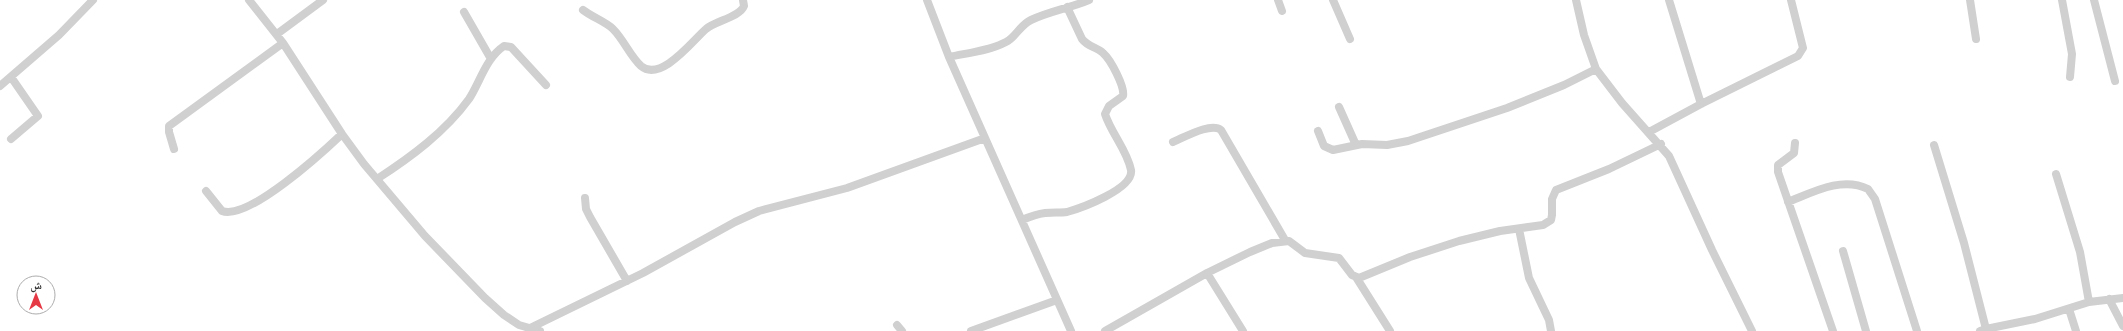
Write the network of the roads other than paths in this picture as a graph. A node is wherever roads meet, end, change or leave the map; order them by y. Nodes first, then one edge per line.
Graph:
1 (93, 0) edge
2 (248, 0) edge
3 (323, 0) edge
4 (743, 0) edge
5 (927, 0) edge
6 (1089, 0) edge
7 (1278, 0) edge
8 (1333, 0) edge
9 (1576, 0) edge
10 (1669, 0) edge
11 (1791, 0) edge
12 (1970, 0) edge
13 (2062, 0) edge
14 (2094, 0) edge
15 (1067, 7) junction
16 (582, 10) dead end
17 (1282, 11) dead end
18 (464, 12) dead end
19 (277, 34) junction
20 (1350, 39) dead end
21 (1976, 39) dead end
22 (283, 42) junction
23 (949, 57) junction
24 (491, 59) junction
25 (1596, 69) junction
26 (11, 77) junction
27 (2070, 77) dead end
28 (2115, 81) dead end
29 (546, 85) dead end
30 (0, 86) edge
31 (1701, 104) junction
32 (1339, 107) dead end
33 (1318, 131) dead end
34 (1649, 132) junction
35 (342, 134) junction
36 (985, 138) junction
37 (11, 139) dead end
38 (1173, 142) dead end
39 (1795, 143) dead end
40 (1661, 144) junction
41 (1356, 145) junction
42 (1934, 145) dead end
43 (174, 149) dead end
44 (2056, 174) dead end
45 (377, 179) junction
46 (206, 191) dead end
47 (585, 198) dead end
48 (1788, 202) junction
49 (1022, 220) junction
50 (1519, 229) junction
51 (1285, 240) junction
52 (1842, 251) dead end
53 (1207, 273) junction
54 (1356, 277) junction
55 (627, 281) junction
56 (2123, 298) edge
57 (1057, 300) junction
58 (2109, 300) junction
59 (2089, 302) junction
60 (2069, 309) junction
61 (2123, 326) edge
62 (530, 328) junction
63 (1983, 330) edge
64 (540, 331) edge
65 (971, 331) edge
66 (1071, 331) edge
67 (1105, 331) edge
68 (1243, 331) edge
69 (1390, 331) edge
70 (1551, 331) edge
71 (1752, 331) edge
72 (1834, 331) edge
73 (1866, 331) edge
74 (1917, 331) edge
75 (2076, 331) edge

1 - 26 street
2 - 19 street
3 - 19 street
4 - 16 street
5 - 23 street
6 - 15 street
7 - 17 street
8 - 20 street
9 - 25 street
10 - 31 street
11 - 31 street
12 - 21 street
13 - 27 street
14 - 28 street
15 - 23 street
15 - 49 street
18 - 24 street
19 - 22 street
22 - 35 street
22 - 43 street
23 - 36 street
24 - 29 street
24 - 45 street
25 - 34 street
25 - 41 street
26 - 30 street
26 - 37 street
31 - 34 street
32 - 41 street
33 - 41 street
34 - 40 street
35 - 45 street
35 - 46 street
36 - 49 street
36 - 55 street
38 - 51 street
39 - 48 street
40 - 50 street
40 - 71 street
42 - 63 street
44 - 59 street
45 - 62 street
47 - 55 street
48 - 72 street
48 - 74 street
49 - 57 street
50 - 54 street
50 - 70 street
51 - 53 street
51 - 54 street
52 - 73 street
53 - 67 street
53 - 68 street
54 - 69 street
55 - 62 street
56 - 58 street
57 - 65 street
57 - 66 street
58 - 59 street
58 - 61 street
59 - 60 street
60 - 63 street
60 - 75 street
62 - 64 street

